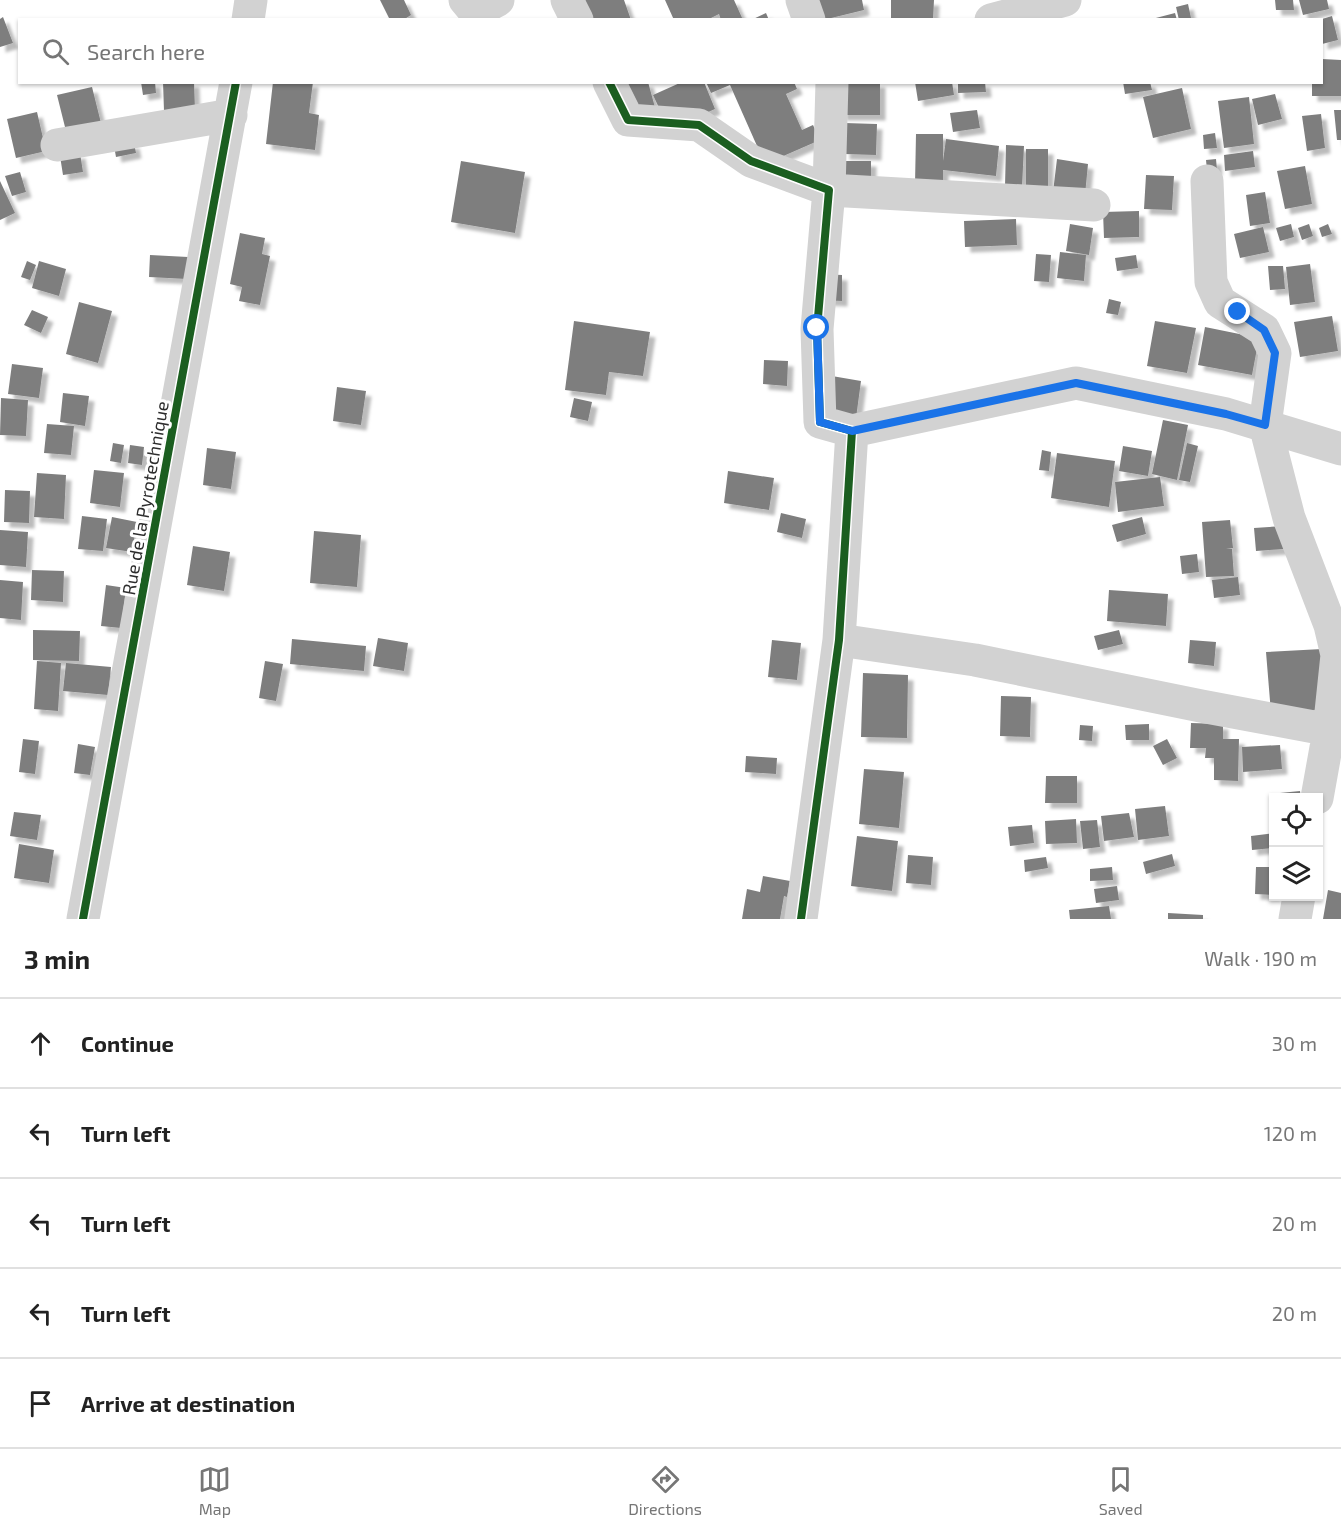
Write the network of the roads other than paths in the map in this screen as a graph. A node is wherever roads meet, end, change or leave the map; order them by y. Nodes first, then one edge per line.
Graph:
1 (251, 0) edge
2 (465, 0) edge
3 (498, 0) edge
4 (567, 0) edge
5 (802, 0) edge
6 (1065, 0) edge
7 (248, 18) edge
8 (576, 18) edge
9 (808, 18) edge
10 (998, 18) edge
11 (236, 84) edge
12 (610, 84) edge
13 (832, 84) edge
14 (231, 115) junction
15 (57, 145) dead end
16 (1207, 181) dead end
17 (829, 190) junction
18 (1094, 205) dead end
19 (1265, 425) junction
20 (852, 431) junction
21 (1341, 449) edge
22 (839, 640) junction
23 (1335, 731) edge
24 (1318, 793) edge
25 (1298, 901) edge
26 (83, 919) edge
27 (801, 919) edge
28 (1294, 919) edge

1 - 7 street
2 - 3 street
4 - 8 street
5 - 9 street
6 - 10 street
11 - 14 street, Rue de la Pyrotechnique
12 - 17 street
13 - 17 street
14 - 15 street
14 - 26 street, Rue de la Pyrotechnique
16 - 19 street
17 - 18 street
17 - 20 street
19 - 20 street
19 - 21 street
19 - 23 street
20 - 22 street
22 - 23 street
22 - 27 street
23 - 24 street
25 - 28 street

